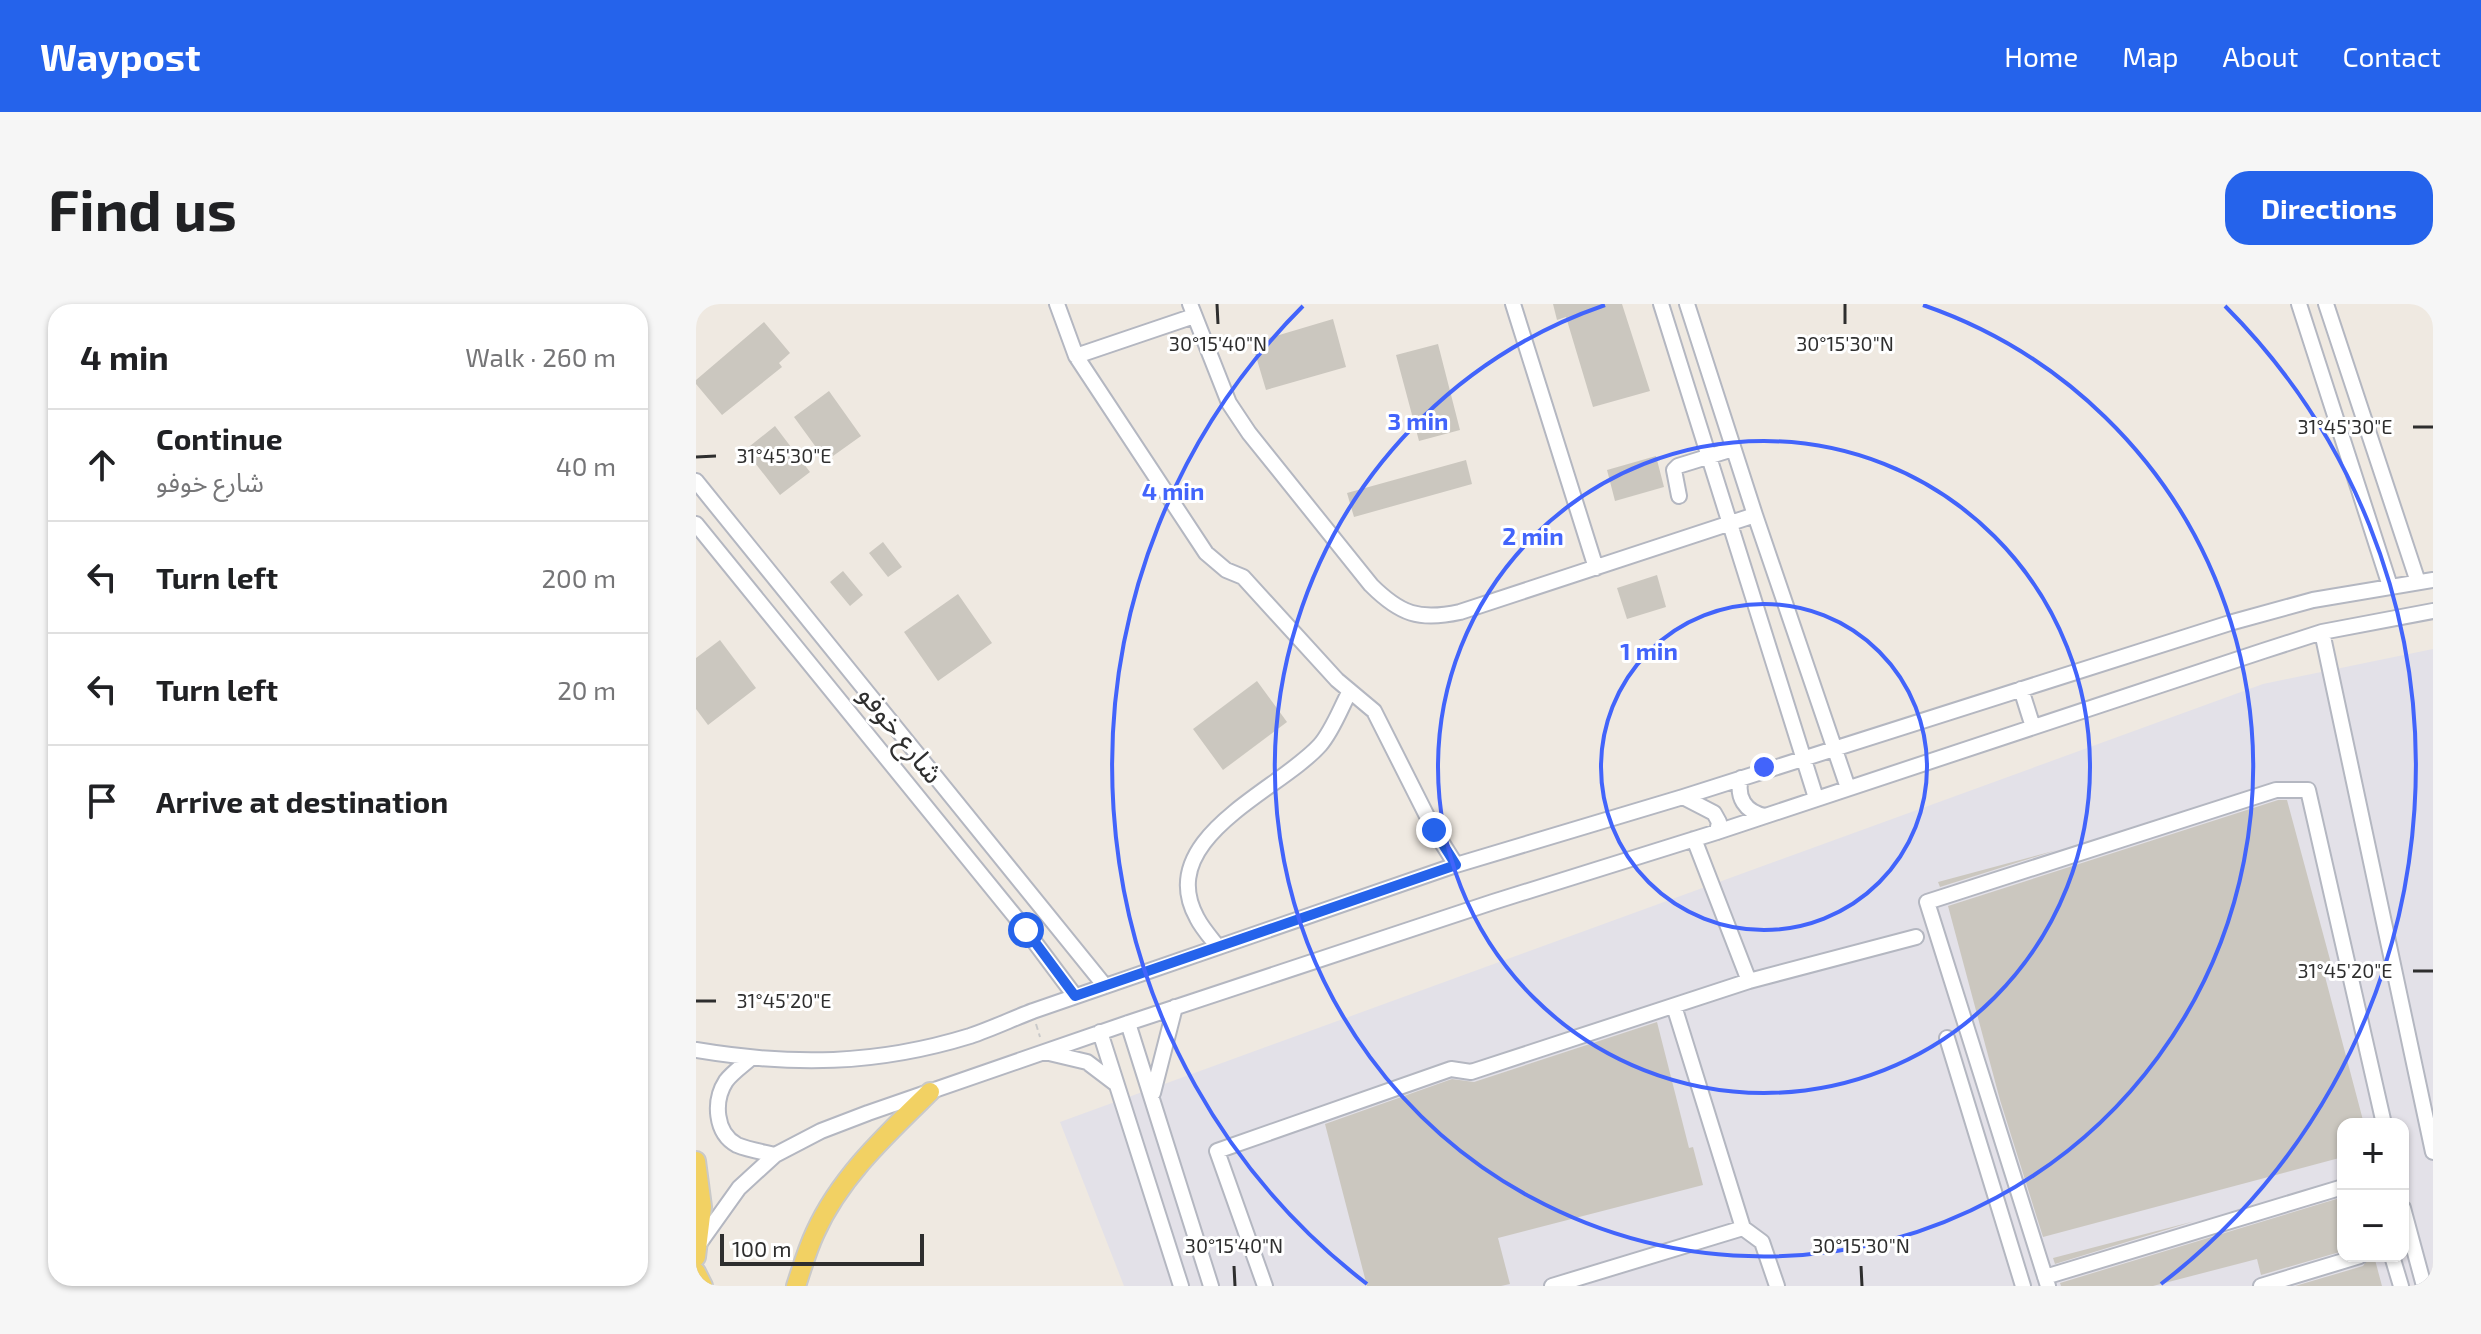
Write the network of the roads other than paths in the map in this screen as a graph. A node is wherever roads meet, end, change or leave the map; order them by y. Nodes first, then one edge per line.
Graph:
1 (1057, 304) edge
2 (1513, 304) edge
3 (1661, 304) edge
4 (1687, 304) edge
5 (2299, 304) edge
6 (2326, 304) edge
7 (1192, 310) edge
8 (1076, 356) junction
9 (1733, 449) junction
10 (1710, 456) junction
11 (696, 481) edge
12 (1679, 496) dead end
13 (1755, 515) junction
14 (696, 524) edge
15 (1731, 525) junction
16 (1596, 568) junction
17 (2426, 581) edge
18 (2390, 586) junction
19 (2433, 611) edge
20 (2322, 632) junction
21 (2021, 689) junction
22 (1350, 691) junction
23 (2033, 727) junction
24 (1835, 748) junction
25 (1804, 758) junction
26 (1741, 778) junction
27 (1848, 788) junction
28 (1683, 797) junction
29 (1816, 798) junction
30 (1765, 816) junction
31 (1717, 832) junction
32 (1694, 839) junction
33 (1456, 865) junction
34 (1916, 937) dead end
35 (1218, 947) junction
36 (1749, 981) junction
37 (1105, 986) junction
38 (1075, 996) junction
39 (1674, 1006) junction
40 (1175, 1007) junction
41 (1128, 1023) junction
42 (1100, 1032) junction
43 (1947, 1038) dead end
44 (696, 1050) edge
45 (1045, 1051) junction
46 (750, 1059) junction
47 (1117, 1085) junction
48 (930, 1092) junction
49 (1152, 1098) junction
50 (2383, 1118) edge
51 (2433, 1152) edge
52 (775, 1155) junction
53 (696, 1161) edge
54 (2337, 1189) edge
55 (1743, 1228) junction
56 (2409, 1230) edge
57 (698, 1250) edge
58 (2340, 1262) edge
59 (2394, 1262) edge
60 (696, 1272) edge
61 (2047, 1281) edge
62 (703, 1286) edge
63 (796, 1286) edge
64 (1181, 1286) edge
65 (1211, 1286) edge
66 (1265, 1286) edge
67 (1552, 1286) edge
68 (1777, 1286) edge
69 (2023, 1286) edge
70 (2261, 1286) edge
71 (2401, 1286) edge
72 (2424, 1286) edge

1 - 8 street
2 - 16 street
3 - 10 street
4 - 9 street
5 - 18 street
6 - 17 street
7 - 8 street
7 - 16 street
8 - 22 street
9 - 10 street
9 - 13 street
10 - 12 street
10 - 15 street
11 - 37 street, شارع خوفو
13 - 15 street
13 - 24 street
14 - 38 street, شارع خوفو
15 - 16 street
15 - 25 street
17 - 18 street
18 - 21 street
19 - 20 street
20 - 23 street
20 - 51 street
21 - 23 street
21 - 24 street
22 - 33 street
22 - 35 street
23 - 27 street
24 - 25 street
24 - 27 street
25 - 26 street
25 - 29 street
26 - 28 street
26 - 30 street
27 - 29 street
28 - 31 street
28 - 33 street
29 - 30 street
30 - 31 street
31 - 32 street
32 - 36 street
32 - 40 street
33 - 35 street
34 - 36 street
35 - 37 street
36 - 39 street
37 - 38 street
38 - 46 street
39 - 55 street
39 - 66 street
40 - 41 street
40 - 49 street
41 - 42 street
41 - 49 street
42 - 45 street
42 - 47 street
43 - 69 street
44 - 46 street
45 - 47 street
45 - 48 street
46 - 52 street
47 - 64 street
48 - 52 street
48 - 63 main road
49 - 65 street
50 - 61 street
52 - 57 street
53 - 57 main road
54 - 61 street
55 - 67 street
55 - 68 street
56 - 72 street
58 - 70 street
59 - 71 street
60 - 62 main road

